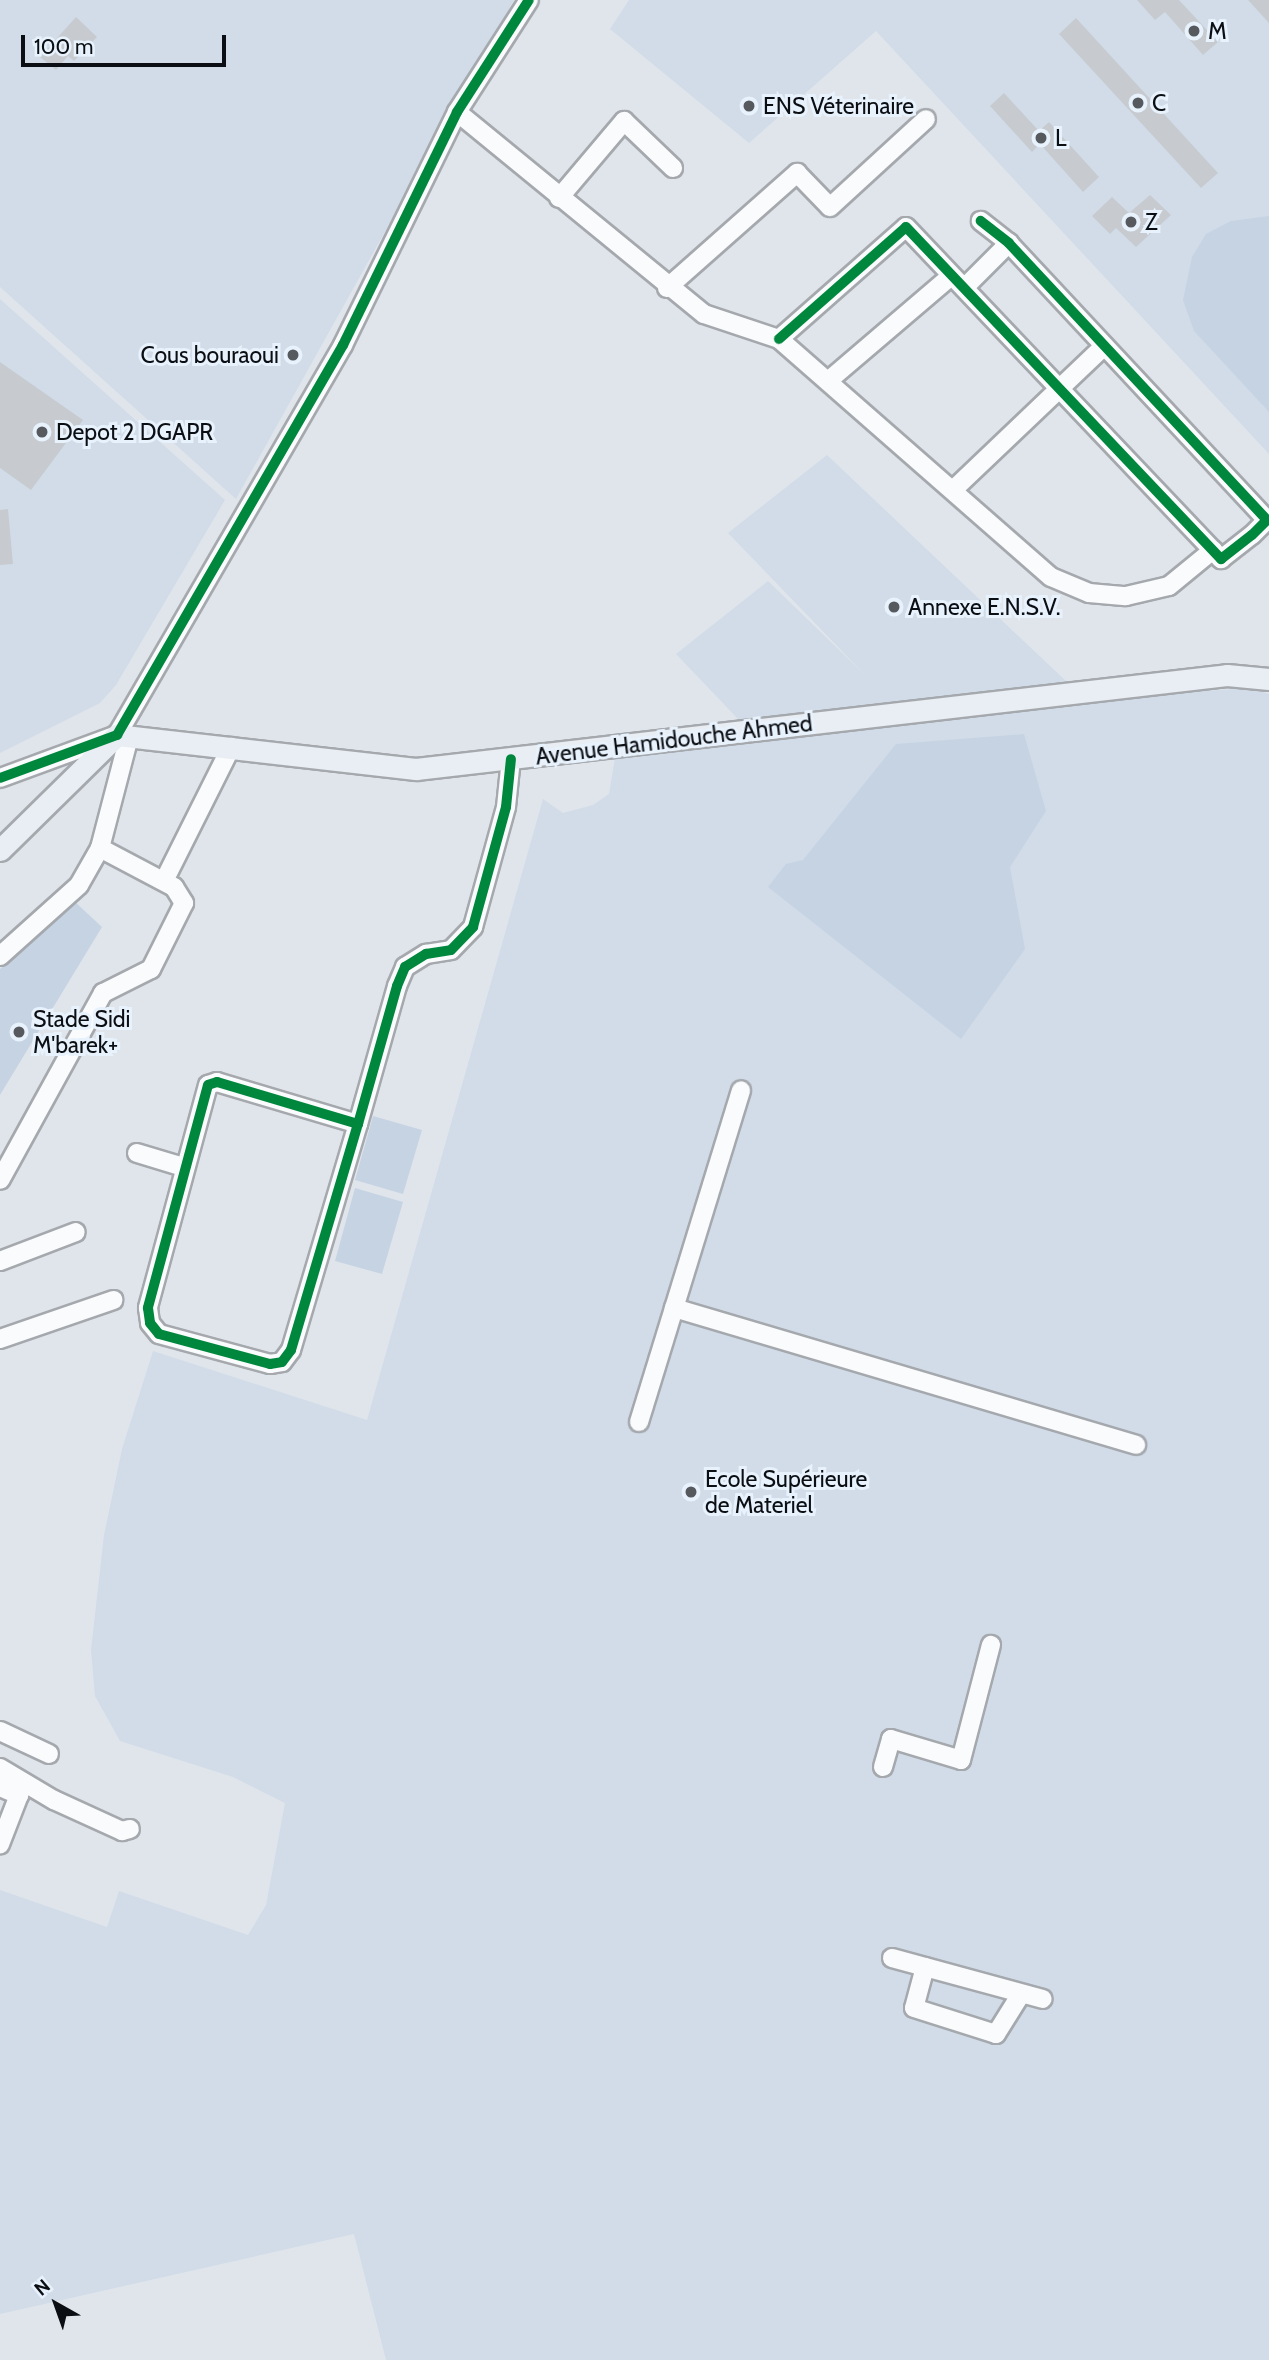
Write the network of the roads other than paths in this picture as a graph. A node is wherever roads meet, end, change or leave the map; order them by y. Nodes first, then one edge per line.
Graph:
1 (528, 0) edge
2 (457, 112) junction
3 (926, 119) dead end
4 (673, 168) dead end
5 (559, 198) junction
6 (981, 221) dead end
7 (1009, 243) junction
8 (951, 276) junction
9 (667, 288) junction
10 (964, 288) junction
11 (779, 339) junction
12 (1104, 346) junction
13 (828, 381) junction
14 (1061, 390) junction
15 (953, 490) junction
16 (1213, 550) junction
17 (1269, 679) edge
18 (123, 736) junction
19 (231, 747) junction
20 (511, 759) junction
21 (0, 778) edge
22 (100, 848) junction
23 (0, 850) edge
24 (164, 881) junction
25 (0, 956) edge
26 (741, 1090) dead end
27 (358, 1124) junction
28 (137, 1153) dead end
29 (183, 1167) junction
30 (0, 1180) edge
31 (76, 1232) dead end
32 (0, 1261) edge
33 (113, 1300) dead end
34 (674, 1308) junction
35 (0, 1339) edge
36 (639, 1422) dead end
37 (1136, 1445) dead end
38 (991, 1645) dead end
39 (0, 1731) edge
40 (49, 1754) dead end
41 (883, 1767) dead end
42 (0, 1768) edge
43 (0, 1787) edge
44 (130, 1829) dead end
45 (0, 1844) edge
46 (892, 1958) dead end
47 (925, 1967) junction
48 (1021, 1994) junction
49 (1043, 1999) dead end

1 - 2 street
2 - 5 street
2 - 18 street
3 - 9 street
4 - 5 street
5 - 9 street
6 - 7 street
7 - 10 street
7 - 12 street
8 - 10 street
8 - 11 street
8 - 13 street
9 - 11 street
10 - 14 street
11 - 13 street
12 - 14 street
12 - 16 street
13 - 15 street
14 - 15 street
14 - 16 street
15 - 16 street
17 - 20 main road, Avenue Hamidouche Ahmed
18 - 19 main road, Avenue Hamidouche Ahmed
18 - 21 street
18 - 22 street
18 - 23 main road
19 - 20 main road, Avenue Hamidouche Ahmed
19 - 24 street
20 - 27 street
22 - 24 street
22 - 25 street
24 - 30 street
26 - 34 street
27 - 29 street
27 - 29 street
28 - 29 street
31 - 32 street
33 - 35 street
34 - 36 street
34 - 37 street
38 - 41 street
39 - 40 street
42 - 44 street
43 - 45 street
46 - 47 street
47 - 48 street
47 - 48 street
48 - 49 street

